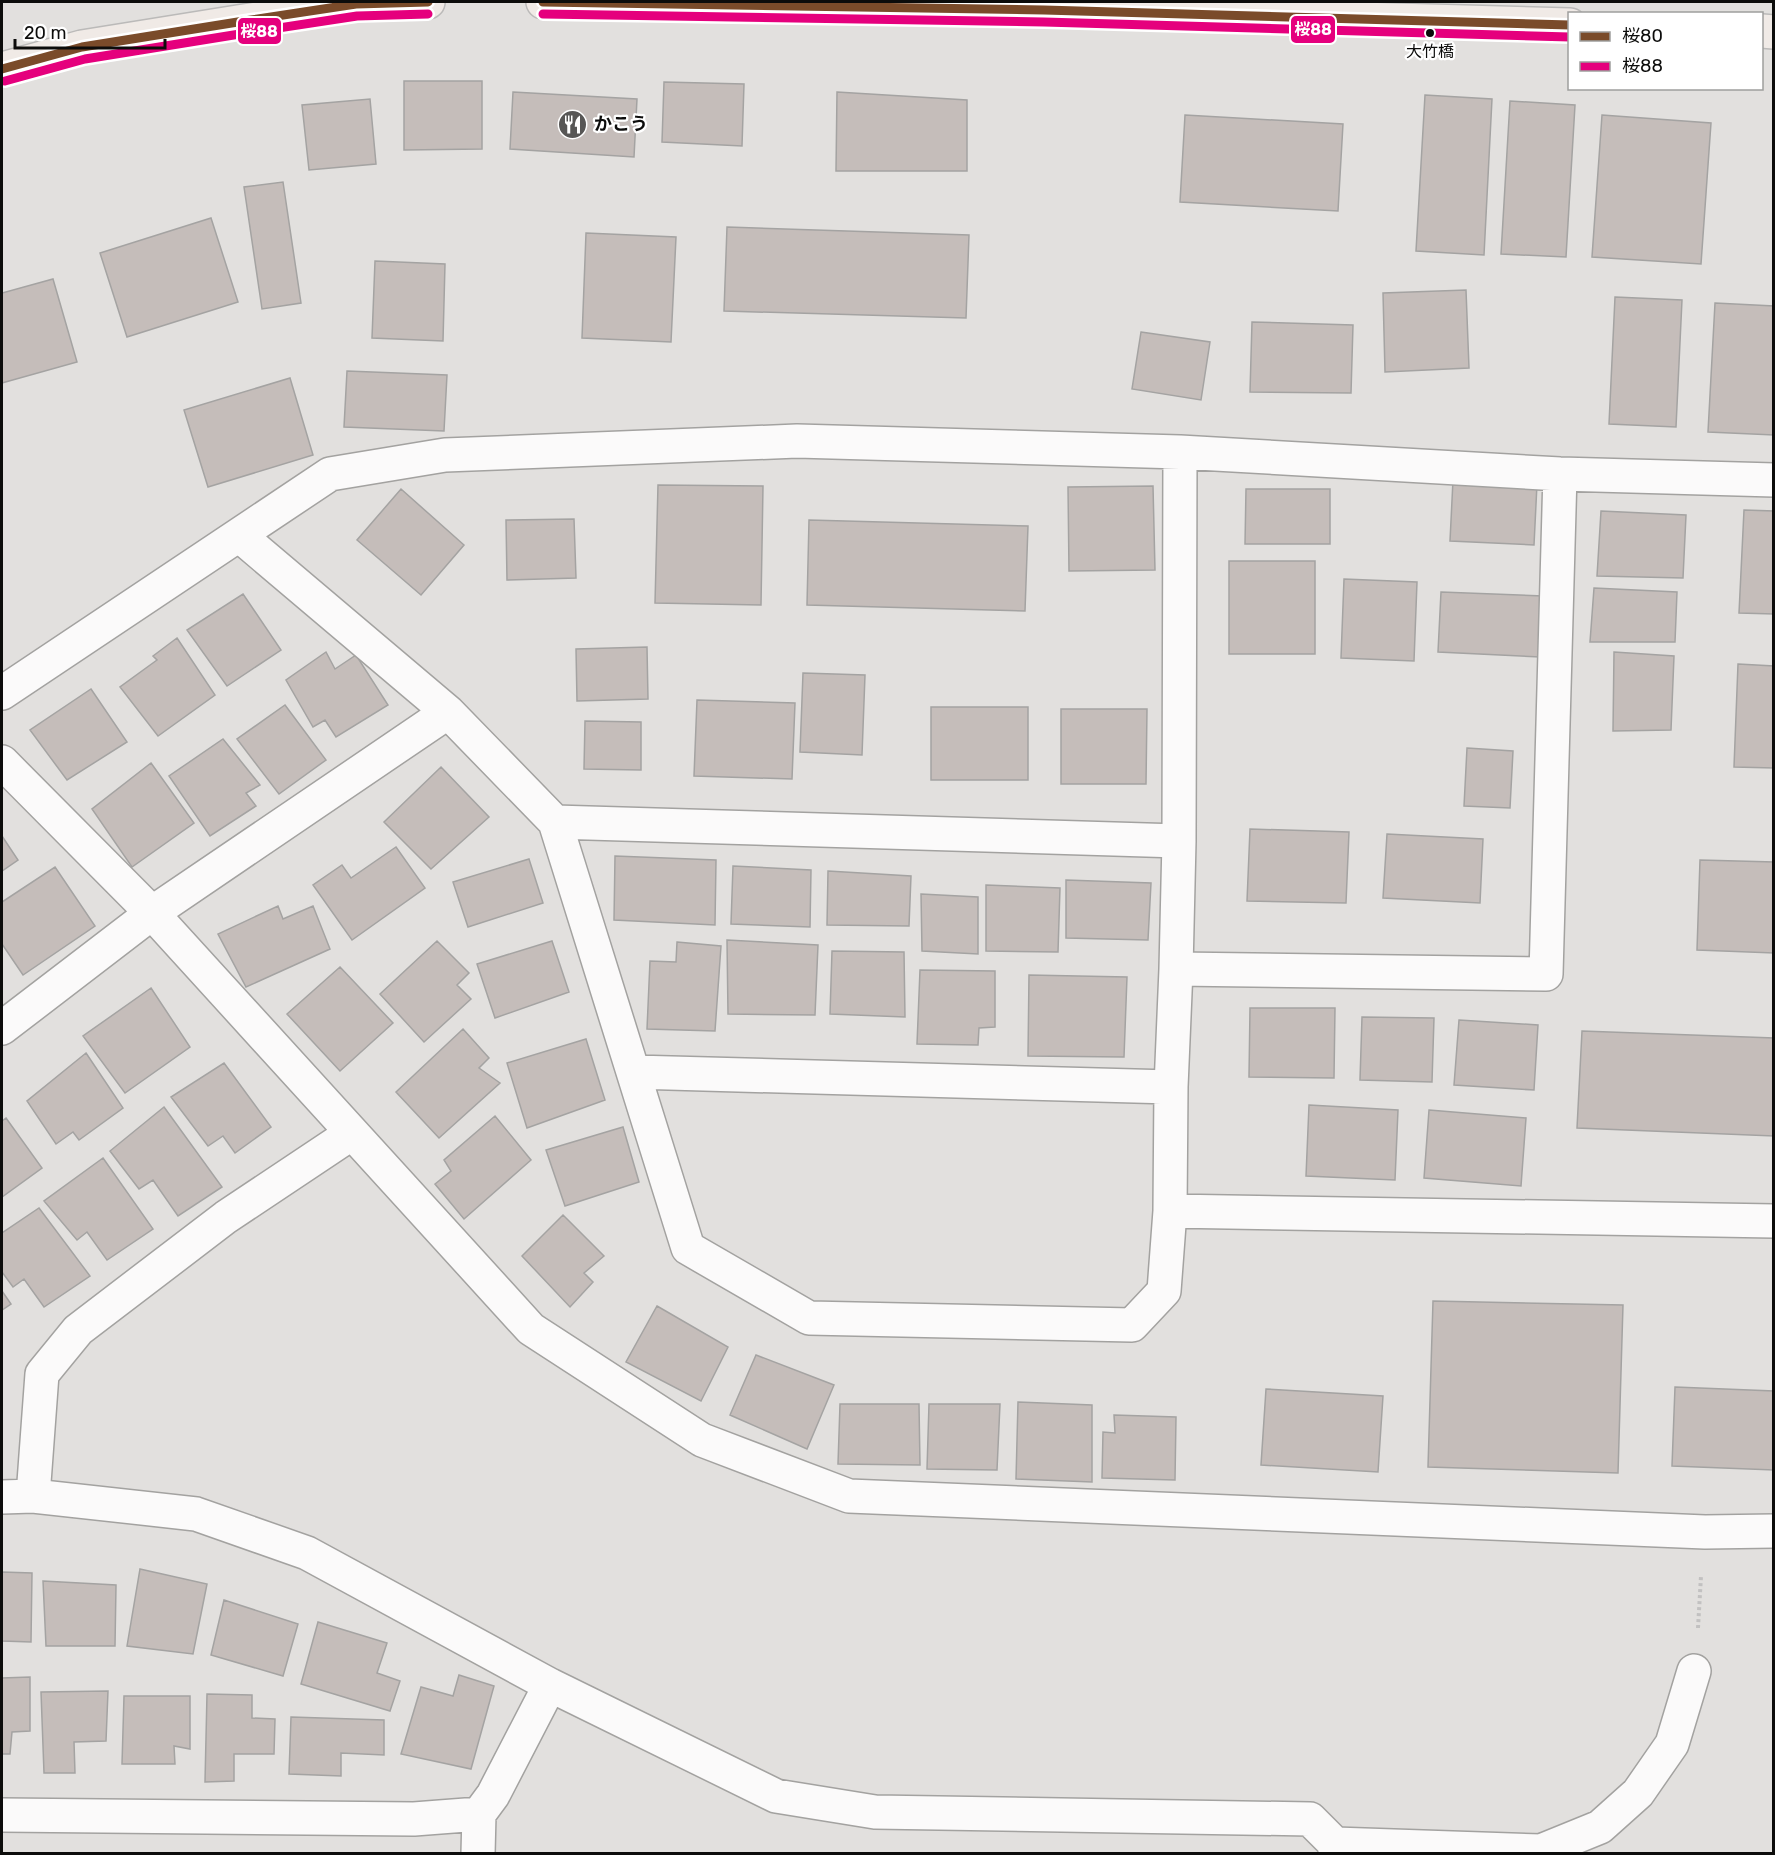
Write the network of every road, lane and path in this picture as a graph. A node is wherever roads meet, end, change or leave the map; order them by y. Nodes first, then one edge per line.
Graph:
1 (428, 2) edge
2 (543, 2) edge
3 (1568, 25) edge
4 (2, 69) edge
5 (1180, 452) junction
6 (1560, 474) junction
7 (1773, 480) edge
8 (240, 536) junction
9 (2, 693) edge
10 (448, 712) junction
11 (2, 762) edge
12 (555, 822) junction
13 (1179, 841) junction
14 (152, 914) junction
15 (1176, 969) junction
16 (2, 1028) edge
17 (634, 1072) junction
18 (1171, 1087) junction
19 (352, 1133) junction
20 (1170, 1211) junction
21 (1773, 1221) edge
22 (33, 1496) junction
23 (2, 1497) edge
24 (1705, 1532) junction
25 (1773, 1532) edge
26 (1694, 1671) joint
27 (550, 1685) junction
28 (479, 1814) junction
29 (2, 1815) edge
30 (1335, 1849) edge
31 (478, 1854) edge

1 - 4 main road
2 - 3 main road
5 - 6 street
5 - 8 street
5 - 13 street
6 - 7 street
6 - 15 street
8 - 9 street
8 - 10 street
10 - 12 street
10 - 14 street
11 - 14 street
12 - 13 street
12 - 17 street
13 - 15 street
14 - 16 street
14 - 19 street
15 - 18 street
17 - 18 street
17 - 20 street
18 - 20 street
19 - 22 street
19 - 24 street
20 - 21 street
22 - 23 street
22 - 27 street
24 - 25 street
24 - 26 path
26 - 30 street
27 - 28 street
27 - 30 street
28 - 29 street
28 - 31 street

